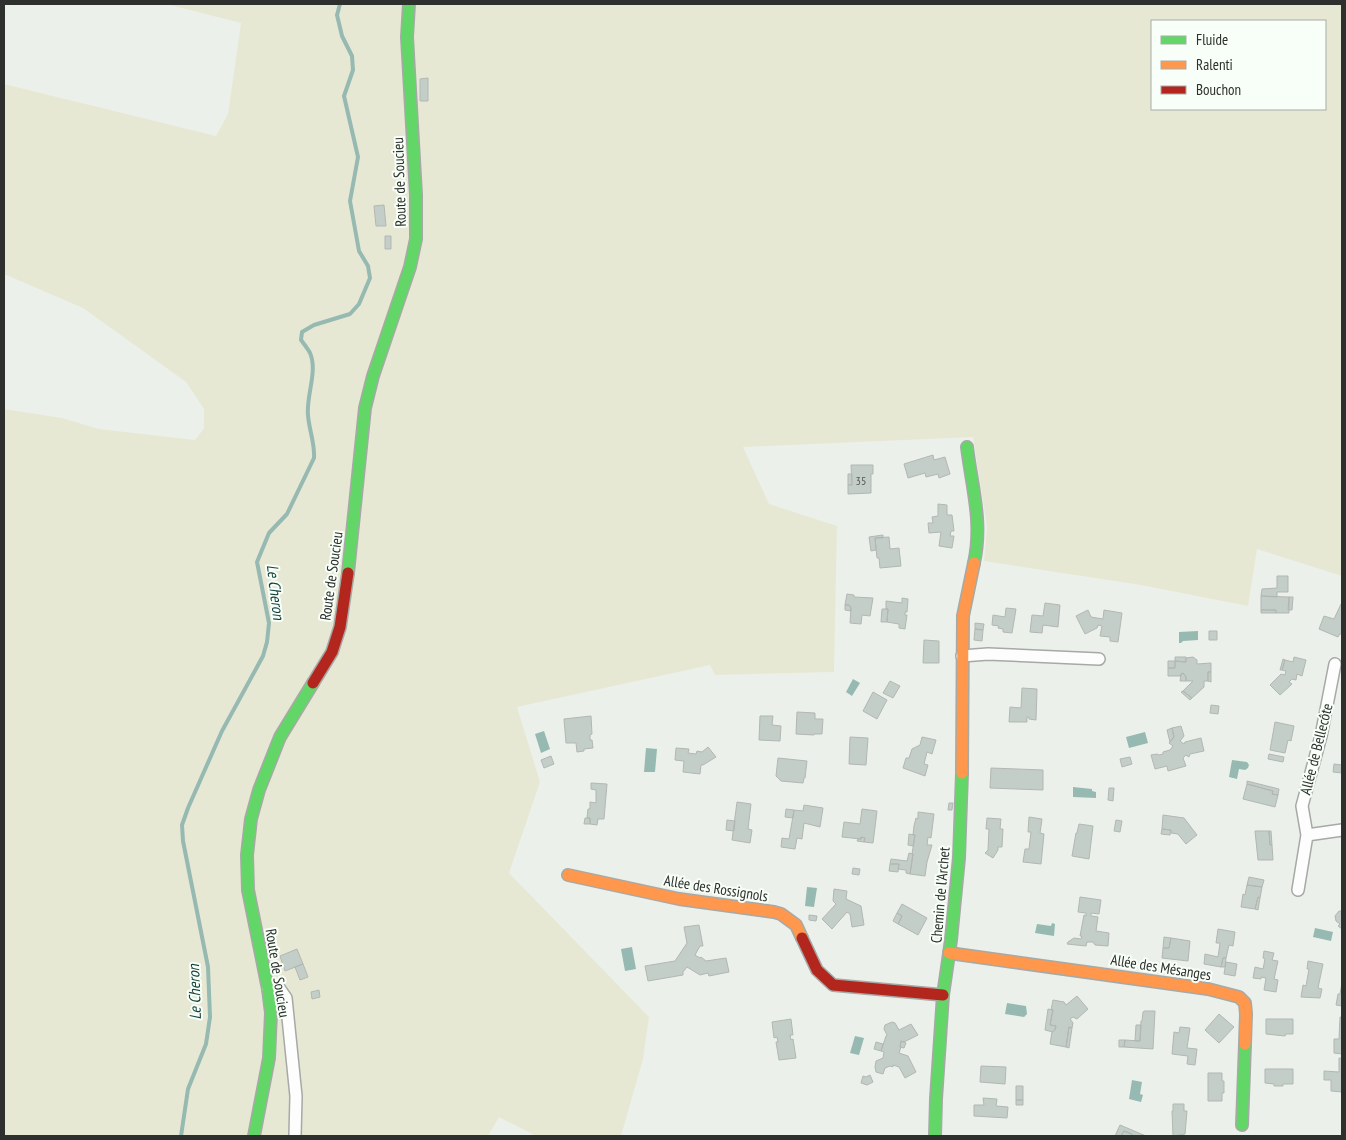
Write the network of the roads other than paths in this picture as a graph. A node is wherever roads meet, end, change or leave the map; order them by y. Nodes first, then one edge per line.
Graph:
1 (408, 4) edge
2 (967, 447) dead end
3 (962, 656) junction
4 (1099, 659) dead end
5 (1335, 664) dead end
6 (1342, 830) edge
7 (1307, 835) junction
8 (568, 875) dead end
9 (1298, 890) dead end
10 (949, 953) junction
11 (268, 989) junction
12 (943, 995) junction
13 (1242, 1125) dead end
14 (254, 1136) edge
15 (295, 1136) edge
16 (935, 1136) edge

1 - 11 street, Route de Soucieu
2 - 3 street, Chemin de l'Archet
3 - 4 street
3 - 10 street, Chemin de l'Archet
5 - 7 street, Allée de Bellecôte
6 - 7 street
7 - 9 street, Allée de Bellecôte
8 - 12 street, Allée des Rossignols
10 - 12 street, Chemin de l'Archet
10 - 13 street, Allée des Mésanges
11 - 14 street, Route de Soucieu
11 - 15 street
12 - 16 street, Chemin de l'Archet

